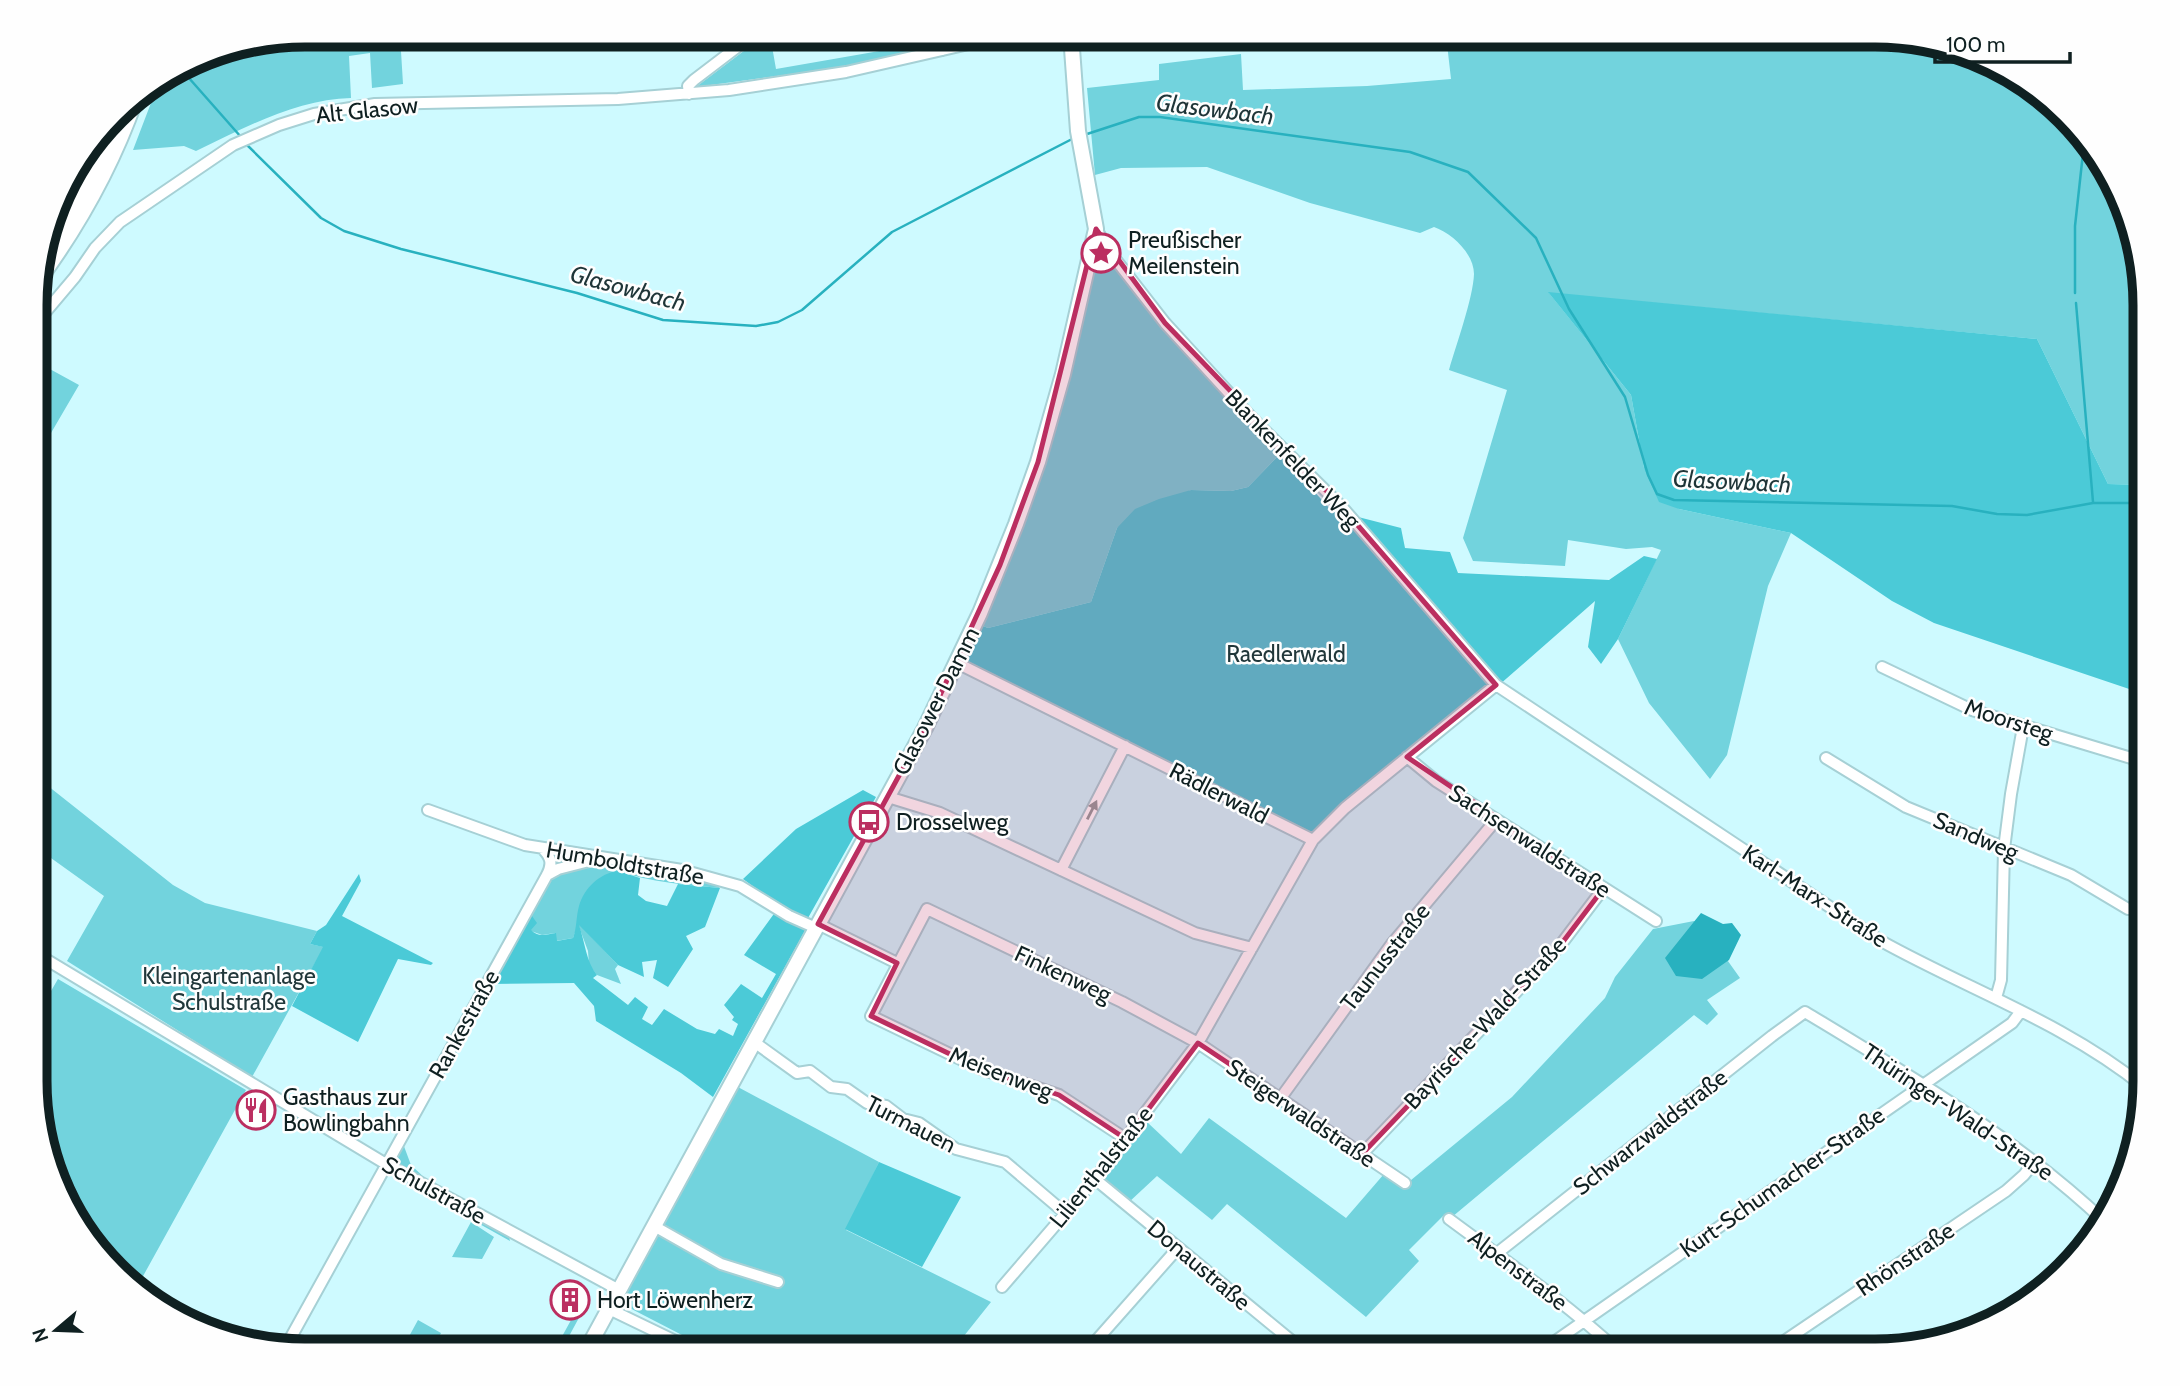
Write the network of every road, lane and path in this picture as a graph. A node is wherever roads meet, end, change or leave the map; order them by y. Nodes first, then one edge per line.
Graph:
1 (738, 47) edge
2 (942, 47) edge
3 (956, 47) edge
4 (1073, 47) edge
5 (943, 50) junction
6 (689, 94) junction
7 (117, 129) edge
8 (103, 145) edge
9 (102, 157) junction
10 (67, 208) edge
11 (1096, 229) junction
12 (52, 257) edge
13 (47, 310) edge
14 (957, 663) junction
15 (1882, 667) dead end
16 (1496, 685) junction
17 (2023, 727) junction
18 (1125, 746) junction
19 (1407, 757) junction
20 (1826, 758) dead end
21 (2133, 759) edge
22 (888, 797) junction
23 (428, 810) dead end
24 (1496, 820) junction
25 (1313, 841) junction
26 (542, 848) junction
27 (2004, 849) junction
28 (606, 857) junction
29 (1061, 870) junction
30 (547, 876) junction
31 (1603, 889) junction
32 (2128, 909) dead end
33 (1656, 921) dead end
34 (817, 926) junction
35 (1252, 947) junction
36 (47, 960) edge
37 (897, 963) junction
38 (1996, 998) junction
39 (2021, 1011) junction
40 (1805, 1012) joint
41 (754, 1042) junction
42 (1198, 1043) junction
43 (2133, 1079) edge
44 (1924, 1084) junction
45 (1280, 1099) junction
46 (1126, 1139) junction
47 (1363, 1153) junction
48 (2034, 1162) junction
49 (386, 1164) junction
50 (1095, 1180) junction
51 (1405, 1183) dead end
52 (1065, 1213) junction
53 (2096, 1214) edge
54 (1449, 1219) dead end
55 (654, 1226) junction
56 (1178, 1248) junction
57 (1496, 1254) junction
58 (778, 1282) dead end
59 (1002, 1287) dead end
60 (619, 1290) junction
61 (609, 1309) junction
62 (1584, 1319) junction
63 (290, 1338) edge
64 (593, 1339) edge
65 (670, 1339) edge
66 (1098, 1339) edge
67 (1286, 1339) edge
68 (1557, 1339) edge
69 (1606, 1339) edge
70 (1787, 1339) edge

1 - 6 street
2 - 5 street
3 - 5 street, Alt Glasow
4 - 11 street, Glasower Damm
5 - 6 street, Alt Glasow
6 - 13 street, Alt Glasow
7 - 9 highway
8 - 9 highway
9 - 10 highway
9 - 12 highway
11 - 14 street, Glasower Damm
11 - 16 street, Blankenfelder Weg
14 - 18 street, Rädlerwald
14 - 22 street, Glasower Damm
15 - 17 street, Moorsteg
16 - 19 street, Lilienthalstraße
16 - 38 street, Karl-Marx-Straße
17 - 21 street, Moorsteg
17 - 27 street
18 - 25 street, Rädlerwald
29 -> 18 street
19 - 24 street, Sachsenwaldstraße
19 - 25 street, Lilienthalstraße
20 - 27 street, Sandweg
22 - 29 street
22 - 34 street, Glasower Damm
23 - 26 street, Humboldtstraße
24 - 31 street, Sachsenwaldstraße
24 - 45 street, Taunusstraße
25 - 35 street, Lilienthalstraße
26 - 28 street, Humboldtstraße
26 - 30 street
27 - 32 street, Sandweg
27 - 38 street
28 - 30 street
28 - 34 street, Humboldtstraße
29 - 35 street
30 - 49 street, Rankestraße
31 - 33 street, Sachsenwaldstraße
31 - 47 street, Bayrische-Wald-Straße
34 - 37 street, Humboldtstraße
34 - 41 street, Glasower Damm
35 - 42 street, Lilienthalstraße
36 - 49 street, Schulstraße
37 - 42 street, Finkenweg
37 - 46 street, Meisenweg
38 - 39 street, Karl-Marx-Straße
39 - 43 street, Karl-Marx-Straße
39 - 44 street, Kurt-Schumacher-Straße
40 - 44 street, Thüringer-Wald-Straße
40 - 57 street, Schwarzwaldstraße
41 - 52 street, Turmauen
41 - 55 street, Glasower Damm
42 - 45 street, Steigerwaldstraße
42 - 46 street, Lilienthalstraße
44 - 48 street, Thüringer-Wald-Straße
44 - 62 street, Kurt-Schumacher-Straße
45 - 47 street, Steigerwaldstraße
46 - 50 street, Lilienthalstraße
47 - 51 street, Steigerwaldstraße
48 - 53 street, Thüringer-Wald-Straße
48 - 70 street, Rhönstraße
49 - 60 street, Schulstraße
49 - 63 street, Rankestraße
50 - 52 street, Lilienthalstraße
50 - 56 street, Donaustraße
52 - 59 street, Lilienthalstraße
54 - 57 street, Alpenstraße
55 - 58 street
55 - 60 street, Glasower Damm
56 - 66 street
56 - 67 street, Donaustraße
57 - 62 street, Alpenstraße
60 - 61 street, Glasower Damm
61 - 64 street, Glasower Damm
61 - 65 street
62 - 68 street, Kurt-Schumacher-Straße
62 - 69 street, Alpenstraße

